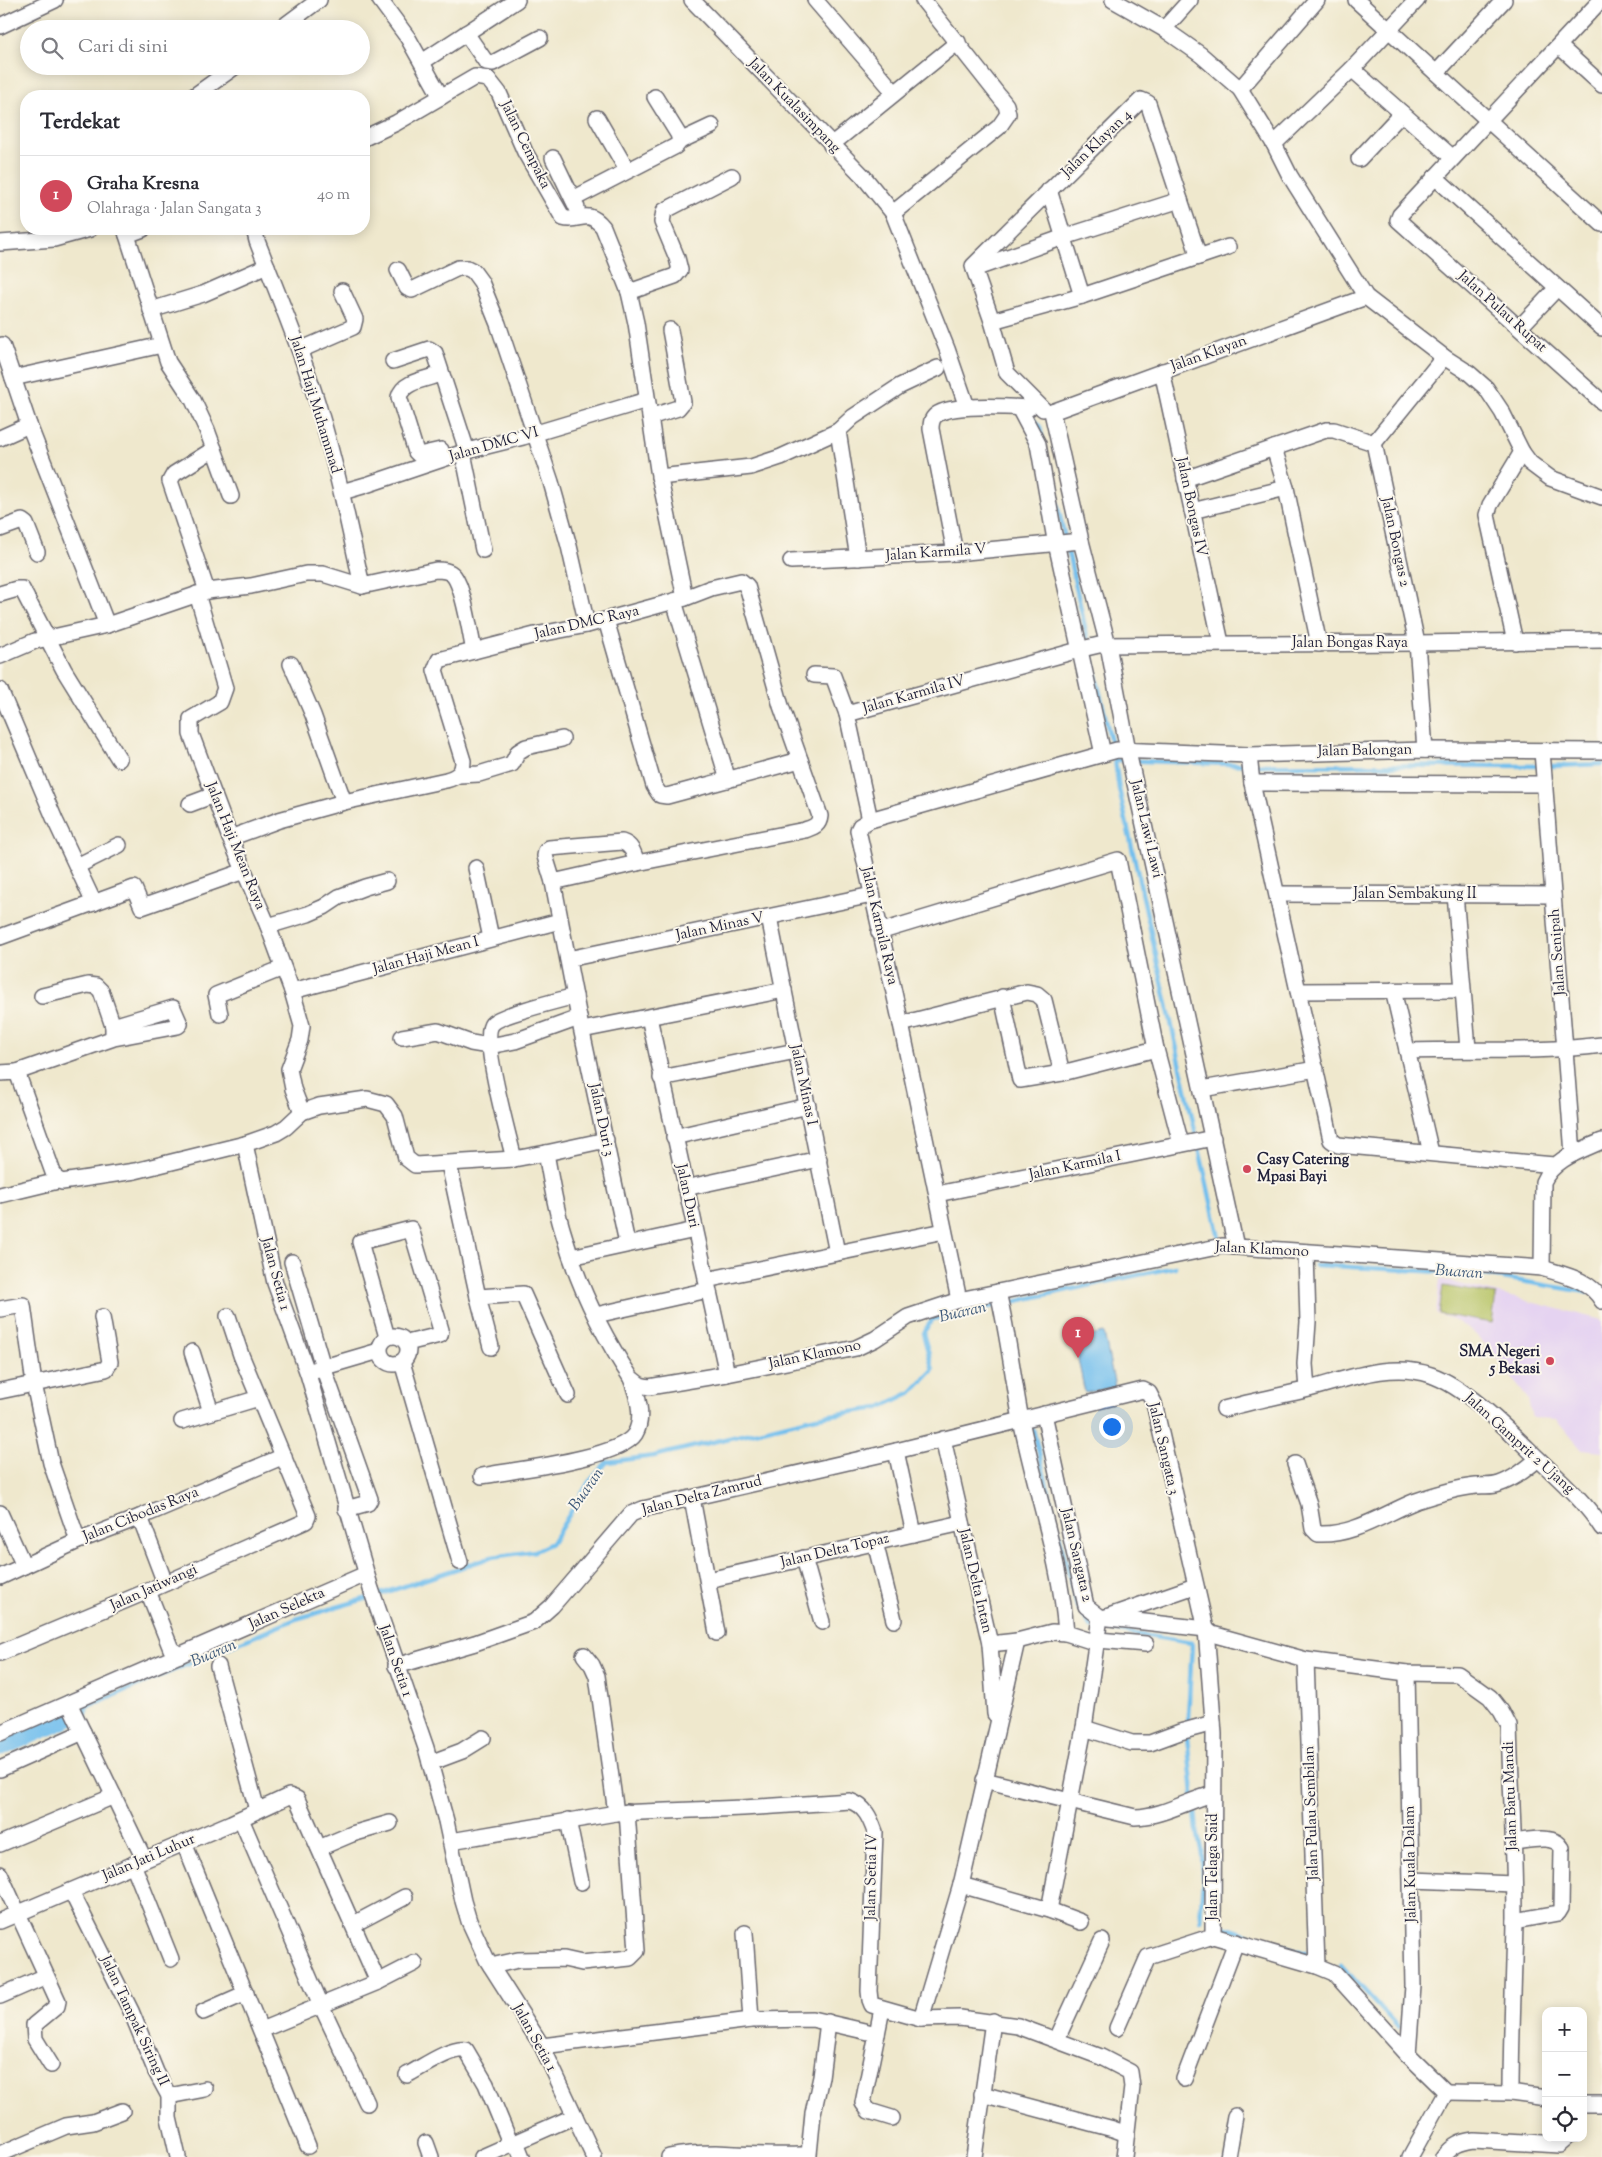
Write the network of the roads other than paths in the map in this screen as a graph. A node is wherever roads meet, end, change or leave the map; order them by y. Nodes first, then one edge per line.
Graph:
1 (56, 0) edge
2 (319, 0) edge
3 (380, 0) edge
4 (517, 0) edge
5 (692, 0) edge
6 (814, 0) edge
7 (923, 0) edge
8 (1113, 0) edge
9 (1190, 0) edge
10 (1317, 0) edge
11 (1356, 0) edge
12 (1417, 0) edge
13 (1504, 0) edge
14 (1601, 0) edge
15 (292, 20) edge
16 (0, 26) edge
17 (1164, 29) junction
18 (1389, 30) junction
19 (466, 33) junction
20 (540, 38) dead end
21 (958, 42) junction
22 (1559, 46) junction
23 (422, 62) junction
24 (1352, 69) junction
25 (1437, 72) junction
26 (227, 75) edge
27 (1602, 85) edge
28 (1240, 89) junction
29 (211, 90) edge
30 (894, 92) junction
31 (655, 96) dead end
32 (441, 97) junction
33 (1402, 113) junction
34 (597, 118) dead end
35 (1490, 120) junction
36 (712, 126) dead end
37 (370, 135) edge
38 (680, 141) junction
39 (831, 144) junction
40 (1274, 144) junction
41 (552, 158) dead end
42 (1453, 158) junction
43 (1359, 159) dead end
44 (627, 170) junction
45 (732, 176) dead end
46 (1435, 177) junction
47 (1049, 190) junction
48 (573, 199) junction
49 (1180, 200) junction
50 (893, 213) junction
51 (580, 216) junction
52 (1602, 224) edge
53 (68, 235) edge
54 (127, 235) edge
55 (256, 235) edge
56 (1064, 237) junction
57 (0, 244) edge
58 (1228, 247) dead end
59 (1199, 257) junction
60 (266, 266) junction
61 (974, 266) junction
62 (398, 270) dead end
63 (1557, 288) junction
64 (342, 291) dead end
65 (629, 292) junction
66 (1082, 296) junction
67 (1366, 297) junction
68 (151, 310) junction
69 (992, 321) junction
70 (1520, 327) junction
71 (1602, 328) edge
72 (670, 330) dead end
73 (2, 344) dead end
74 (162, 345) junction
75 (300, 350) junction
76 (1444, 357) junction
77 (393, 361) dead end
78 (938, 368) dead end
79 (1162, 371) junction
80 (441, 374) junction
81 (13, 378) junction
82 (647, 400) junction
83 (1602, 402) edge
84 (967, 407) junction
85 (1019, 408) junction
86 (1048, 411) junction
87 (650, 417) junction
88 (29, 426) junction
89 (838, 432) junction
90 (535, 434) junction
91 (0, 438) edge
92 (1374, 443) junction
93 (465, 448) junction
94 (1274, 448) junction
95 (214, 449) junction
96 (1522, 452) junction
97 (659, 476) junction
98 (1185, 479) junction
99 (1286, 488) junction
100 (342, 492) junction
101 (231, 496) dead end
102 (1602, 497) edge
103 (1192, 511) junction
104 (0, 529) edge
105 (1067, 543) junction
106 (484, 550) dead end
107 (37, 552) dead end
108 (956, 553) junction
109 (858, 558) junction
110 (791, 562) dead end
111 (362, 586) junction
112 (202, 593) junction
113 (0, 594) edge
114 (680, 600) junction
115 (606, 620) junction
116 (107, 625) junction
117 (587, 625) junction
118 (48, 638) junction
119 (1602, 640) edge
120 (1515, 642) junction
121 (1221, 643) junction
122 (1417, 643) junction
123 (1319, 644) junction
124 (1093, 646) junction
125 (474, 651) junction
126 (0, 656) edge
127 (291, 664) dead end
128 (814, 675) dead end
129 (0, 690) edge
130 (847, 714) junction
131 (562, 739) dead end
132 (1425, 750) junction
133 (1602, 751) edge
134 (1120, 755) junction
135 (1542, 756) junction
136 (119, 759) dead end
137 (800, 760) junction
138 (1250, 768) junction
139 (460, 773) junction
140 (728, 780) junction
141 (1544, 782) junction
142 (214, 795) junction
143 (344, 802) junction
144 (190, 804) dead end
145 (870, 820) junction
146 (230, 838) junction
147 (119, 845) dead end
148 (637, 863) junction
149 (77, 866) junction
150 (476, 868) dead end
151 (244, 871) junction
152 (387, 881) dead end
153 (554, 882) junction
154 (1277, 894) junction
155 (1455, 894) junction
156 (872, 895) junction
157 (1553, 895) junction
158 (94, 903) junction
159 (769, 917) junction
160 (560, 921) junction
161 (268, 926) junction
162 (880, 932) junction
163 (0, 937) edge
164 (490, 938) junction
165 (568, 959) junction
166 (283, 968) junction
167 (784, 990) junction
168 (1393, 990) junction
169 (1462, 990) junction
170 (1298, 991) junction
171 (292, 992) junction
172 (42, 996) dead end
173 (575, 996) junction
174 (1002, 997) junction
175 (220, 1014) dead end
176 (649, 1018) junction
177 (581, 1024) junction
178 (901, 1024) junction
179 (402, 1037) dead end
180 (1602, 1045) edge
181 (489, 1046) junction
182 (1156, 1049) junction
183 (1468, 1049) junction
184 (1565, 1050) junction
185 (796, 1051) junction
186 (1407, 1051) junction
187 (1316, 1069) junction
188 (17, 1072) junction
189 (0, 1073) edge
190 (1062, 1073) junction
191 (661, 1078) junction
192 (1202, 1089) junction
193 (808, 1106) junction
194 (302, 1112) junction
195 (674, 1137) junction
196 (606, 1140) junction
197 (1198, 1140) junction
198 (1602, 1141) edge
199 (245, 1144) junction
200 (1431, 1153) junction
201 (546, 1154) junction
202 (1573, 1154) junction
203 (514, 1159) junction
204 (818, 1159) junction
205 (449, 1164) junction
206 (1554, 1165) junction
207 (58, 1181) junction
208 (686, 1188) junction
209 (937, 1194) junction
210 (0, 1195) edge
211 (694, 1230) junction
212 (944, 1231) junction
213 (627, 1243) junction
214 (1236, 1247) junction
215 (1306, 1252) junction
216 (837, 1253) junction
217 (571, 1257) junction
218 (292, 1262) dead end
219 (1542, 1268) junction
220 (707, 1285) junction
221 (1600, 1296) edge
222 (478, 1298) junction
223 (1000, 1299) junction
224 (959, 1300) junction
225 (0, 1309) edge
226 (596, 1315) junction
227 (228, 1316) dead end
228 (102, 1317) dead end
229 (387, 1337) junction
230 (407, 1343) junction
231 (491, 1347) dead end
232 (380, 1351) junction
233 (192, 1352) dead end
234 (402, 1362) junction
235 (323, 1367) junction
236 (308, 1374) junction
237 (727, 1374) junction
238 (631, 1378) junction
239 (34, 1384) junction
240 (1307, 1389) junction
241 (0, 1391) edge
242 (568, 1395) dead end
243 (259, 1398) junction
244 (1224, 1409) dead end
245 (212, 1412) junction
246 (1044, 1414) junction
247 (1023, 1419) junction
248 (182, 1421) dead end
249 (943, 1439) junction
250 (896, 1451) junction
251 (284, 1456) junction
252 (1538, 1459) junction
253 (1295, 1464) dead end
254 (482, 1476) dead end
255 (692, 1498) junction
256 (346, 1509) junction
257 (0, 1512) edge
258 (140, 1517) junction
259 (962, 1523) junction
260 (1602, 1528) edge
261 (914, 1534) junction
262 (78, 1541) junction
263 (875, 1542) junction
264 (804, 1558) junction
265 (460, 1562) dead end
266 (24, 1566) junction
267 (366, 1574) junction
268 (0, 1577) edge
269 (708, 1580) junction
270 (165, 1583) junction
271 (1195, 1586) junction
272 (148, 1591) junction
273 (1101, 1619) junction
274 (894, 1620) dead end
275 (822, 1622) dead end
276 (1206, 1629) junction
277 (716, 1633) dead end
278 (1066, 1633) junction
279 (1097, 1640) junction
280 (1017, 1641) junction
281 (990, 1644) junction
282 (1146, 1644) dead end
283 (0, 1654) edge
284 (180, 1655) junction
285 (584, 1655) dead end
286 (1306, 1660) junction
287 (218, 1666) dead end
288 (396, 1666) junction
289 (1407, 1673) junction
290 (71, 1707) junction
291 (1213, 1723) junction
292 (996, 1728) junction
293 (1084, 1728) junction
294 (82, 1729) junction
295 (0, 1733) edge
296 (483, 1738) dead end
297 (430, 1763) junction
298 (0, 1769) edge
299 (984, 1780) junction
300 (1213, 1794) junction
301 (114, 1796) junction
302 (1070, 1802) junction
303 (257, 1810) junction
304 (621, 1813) junction
305 (241, 1819) junction
306 (568, 1820) junction
307 (390, 1823) dead end
308 (451, 1841) junction
309 (1513, 1842) junction
310 (0, 1844) edge
311 (184, 1844) junction
312 (319, 1848) junction
313 (138, 1862) junction
314 (0, 1874) edge
315 (1412, 1880) junction
316 (581, 1882) dead end
317 (1514, 1884) junction
318 (961, 1885) junction
319 (71, 1891) junction
320 (405, 1898) dead end
321 (1049, 1910) junction
322 (18, 1913) junction
323 (0, 1921) edge
324 (1515, 1921) junction
325 (1081, 1922) dead end
326 (354, 1924) junction
327 (745, 1933) dead end
328 (1213, 1936) junction
329 (1102, 1941) dead end
330 (1236, 1942) junction
331 (171, 1959) dead end
332 (415, 1963) dead end
333 (491, 1966) junction
334 (1317, 1966) junction
335 (46, 1976) junction
336 (378, 1982) junction
337 (246, 1993) junction
338 (0, 1996) edge
339 (321, 2005) junction
340 (882, 2009) junction
341 (203, 2012) dead end
342 (921, 2019) junction
343 (751, 2020) junction
344 (993, 2021) junction
345 (828, 2022) junction
346 (1118, 2028) dead end
347 (262, 2030) junction
348 (877, 2034) junction
349 (1057, 2039) junction
350 (542, 2046) junction
351 (1408, 2055) junction
352 (51, 2065) dead end
353 (407, 2075) dead end
354 (1184, 2079) dead end
355 (205, 2089) dead end
356 (1446, 2092) junction
357 (1510, 2093) junction
358 (982, 2094) junction
359 (169, 2096) junction
360 (1542, 2097) edge
361 (367, 2103) dead end
362 (122, 2111) dead end
363 (575, 2116) junction
364 (1235, 2116) dead end
365 (892, 2118) dead end
366 (1127, 2134) junction
367 (1562, 2142) edge
368 (514, 2143) junction
369 (308, 2146) dead end
370 (0, 2154) edge
371 (178, 2157) edge
372 (482, 2157) edge
373 (522, 2157) edge
374 (594, 2157) edge
375 (669, 2157) edge
376 (736, 2157) edge
377 (974, 2157) edge
378 (1124, 2157) edge
379 (1228, 2157) edge
380 (1410, 2157) edge
381 (1443, 2157) edge

1 - 16 street
2 - 15 street
3 - 23 street
4 - 19 street
5 - 39 street, Jalan Kualasimpang
6 - 30 street
7 - 21 street
8 - 17 street
9 - 17 street
10 - 28 street
11 - 18 street
12 - 18 street
13 - 25 street
14 - 22 street
17 - 28 street
18 - 24 street
18 - 25 street
19 - 20 street
19 - 23 street
21 - 30 street
21 - 50 street
22 - 27 street
22 - 35 street
23 - 32 street
24 - 33 street
24 - 40 street
25 - 35 street
26 - 29 street
28 - 40 street
30 - 39 street
31 - 38 street
32 - 37 street, Jalan Cempaka
32 - 51 street, Jalan Cempaka
33 - 42 street
33 - 43 street
34 - 44 street
35 - 42 street
35 - 52 street
36 - 38 street
38 - 44 street
39 - 50 street, Jalan Kualasimpang
40 - 67 street
41 - 48 street
42 - 46 street
44 - 48 street
45 - 65 street
46 - 63 street
46 - 70 street, Jalan Pulau Rupat
47 - 49 street, Jalan Klayan 4
47 - 56 street
47 - 61 street, Jalan Klayan 4
48 - 51 street
49 - 56 street
49 - 59 street, Jalan Klayan 4
50 - 84 street, Jalan Kualasimpang
51 - 65 street, Jalan Cempaka
53 - 57 street
54 - 68 street
55 - 60 street, Jalan Haji Muhammad
56 - 61 street
56 - 66 street
58 - 59 street
59 - 66 street
60 - 68 street
60 - 75 street, Jalan Haji Muhammad
61 - 69 street
62 - 90 street
63 - 70 street
63 - 71 street
64 - 75 street
65 - 82 street, Jalan Cempaka
66 - 69 street
67 - 76 street
67 - 79 street, Jalan Klayan
68 - 74 street
69 - 86 street
70 - 83 street, Jalan Pulau Rupat
72 - 87 street
73 - 81 street
74 - 81 street
74 - 95 street
75 - 100 street, Jalan Haji Muhammad
76 - 92 street
76 - 96 street
77 - 80 street
78 - 89 street
79 - 86 street, Jalan Klayan
79 - 98 street, Jalan Bongas IV
80 - 93 street
80 - 93 street
81 - 88 street
82 - 87 street, Jalan Cempaka
82 - 90 street, Jalan DMC VI
84 - 85 street
84 - 108 street
85 - 86 street
85 - 105 street
86 - 105 street, Jalan Lawi Lawi
87 - 97 street, Jalan Cempaka
88 - 91 street
88 - 116 street
89 - 97 street
89 - 109 street
90 - 93 street, Jalan DMC VI
90 - 117 street
92 - 94 street
92 - 122 street, Jalan Bongas 2
93 - 100 street, Jalan DMC VI
93 - 106 street
94 - 98 street
94 - 99 street
95 - 101 street
95 - 112 street
96 - 102 street
96 - 120 street
97 - 114 street, Jalan Cempaka
98 - 103 street, Jalan Bongas IV
99 - 103 street
99 - 123 street
100 - 111 street, Jalan Haji Muhammad
103 - 121 street, Jalan Bongas IV
104 - 107 street
105 - 108 street, Jalan Karmila V
105 - 124 street, Jalan Lawi Lawi
105 - 124 street
108 - 109 street, Jalan Karmila V
109 - 110 street, Jalan Karmila V
111 - 112 street
111 - 125 street
112 - 116 street
112 - 142 street, Jalan Haji Mean Raya
113 - 118 street
114 - 115 street, Jalan DMC Raya
114 - 137 street, Jalan DMC Raya
114 - 140 street, Jalan Cempaka
115 - 117 street, Jalan DMC Raya
115 - 140 street
116 - 118 street
117 - 125 street, Jalan DMC Raya
118 - 126 street
118 - 136 street
119 - 120 street, Jalan Bongas Raya
120 - 122 street, Jalan Bongas Raya
121 - 123 street, Jalan Bongas Raya
121 - 124 street, Jalan Bongas Raya
122 - 123 street, Jalan Bongas Raya
122 - 132 street, Jalan Bongas 2
124 - 130 street, Jalan Karmila IV
124 - 134 street, Jalan Lawi Lawi
124 - 134 street
125 - 139 street, Jalan DMC Raya
127 - 143 street
128 - 130 street
129 - 149 street
130 - 145 street, Jalan Karmila IV
131 - 139 street
132 - 135 street, Jalan Balongan
132 - 138 street, Jalan Balongan
133 - 135 street, Jalan Balongan
134 - 138 street, Jalan Balongan
134 - 145 street
134 - 192 street, Jalan Lawi Lawi
135 - 141 street, Jalan Senipah
137 - 140 street
137 - 148 street
138 - 141 street
138 - 154 street
139 - 143 street
141 - 157 street, Jalan Senipah
142 - 144 street
142 - 146 street, Jalan Haji Mean Raya
143 - 146 street
145 - 156 street, Jalan Karmila Raya
146 - 151 street, Jalan Haji Mean Raya
147 - 149 street
148 - 153 street
148 - 153 street, Jalan Duri 3
149 - 158 street
150 - 164 street
151 - 158 street
151 - 161 street, Jalan Haji Mean Raya
152 - 161 street
153 - 160 street, Jalan Duri 3
154 - 155 street, Jalan Sembakung II
154 - 170 street
155 - 157 street, Jalan Sembakung II
155 - 169 street
156 - 159 street, Jalan Minas V
156 - 162 street, Jalan Karmila Raya
157 - 184 street, Jalan Senipah
158 - 163 street
159 - 165 street, Jalan Minas V
159 - 167 street, Jalan Minas I
160 - 164 street, Jalan Haji Mean I
160 - 165 street, Jalan Duri 3
161 - 166 street, Jalan Haji Mean Raya
162 - 178 street, Jalan Karmila Raya
162 - 182 street
164 - 171 street, Jalan Haji Mean I
165 - 173 street, Jalan Duri 3
166 - 171 street, Jalan Haji Mean Raya
166 - 175 street
167 - 176 street
167 - 185 street, Jalan Minas I
168 - 169 street
168 - 170 street
168 - 186 street
169 - 183 street
170 - 187 street
171 - 194 street, Jalan Haji Mean Raya
172 - 188 street
173 - 177 street, Jalan Duri 3
173 - 181 street
174 - 178 street
174 - 190 street
174 - 190 street
176 - 177 street
176 - 191 street, Jalan Duri
177 - 181 street
177 - 196 street, Jalan Duri 3
178 - 209 street, Jalan Karmila Raya
179 - 181 street
180 - 184 street
181 - 203 street
182 - 190 street
182 - 197 street
183 - 184 street
183 - 186 street
184 - 202 street, Jalan Senipah
185 - 191 street
185 - 193 street, Jalan Minas I
186 - 200 street
187 - 192 street
187 - 200 street
188 - 189 street
188 - 207 street
191 - 195 street, Jalan Duri
192 - 197 street, Jalan Lawi Lawi
193 - 195 street
193 - 204 street, Jalan Minas I
194 - 199 street
194 - 205 street
195 - 208 street, Jalan Duri
196 - 201 street
196 - 213 street, Jalan Duri 3
197 - 209 street, Jalan Karmila I
197 - 214 street, Jalan Lawi Lawi
198 - 202 street
199 - 207 street
199 - 236 street, Jalan Setia 1
200 - 206 street
201 - 203 street
201 - 217 street
202 - 206 street
203 - 205 street
204 - 208 street
204 - 216 street, Jalan Minas I
205 - 222 street
206 - 219 street
207 - 210 street
208 - 211 street, Jalan Duri
209 - 212 street, Jalan Karmila Raya
211 - 213 street
211 - 220 street, Jalan Duri
212 - 216 street
212 - 224 street, Jalan Karmila Raya
213 - 217 street
214 - 215 street, Jalan Klamono
214 - 223 street, Jalan Klamono
215 - 219 street, Jalan Klamono
215 - 240 street
216 - 220 street
217 - 226 street
218 - 235 street
219 - 221 street, Jalan Klamono
220 - 226 street
220 - 237 street, Jalan Duri
222 - 231 street
222 - 242 street
223 - 224 street, Jalan Klamono
223 - 247 street
224 - 237 street, Jalan Klamono
225 - 239 street
226 - 238 street
227 - 243 street
228 - 239 street
229 - 230 street
229 - 230 street
229 - 232 street
230 - 234 street
232 - 234 street
232 - 235 street
233 - 245 street
234 - 265 street
235 - 236 street
235 - 256 street
236 - 256 street, Jalan Setia 1
237 - 238 street, Jalan Klamono
238 - 254 street
239 - 241 street
239 - 262 street
240 - 244 street, Jalan Gamprit 2 Ujang
240 - 252 street, Jalan Gamprit 2 Ujang
243 - 245 street
243 - 251 street
245 - 248 street
246 - 247 street, Jalan Sangata 3
246 - 271 street, Jalan Sangata 3
246 - 273 street, Jalan Sangata 2
247 - 249 street, Jalan Delta Zamrud
247 - 278 street
249 - 250 street, Jalan Delta Zamrud
249 - 259 street, Jalan Delta Intan
250 - 255 street, Jalan Delta Zamrud
250 - 261 street
251 - 258 street, Jalan Cibodas Raya
251 - 270 street, Jalan Jatiwangi
252 - 253 street
252 - 260 street, Jalan Gamprit 2 Ujang
255 - 269 street
255 - 288 street, Jalan Delta Zamrud
256 - 267 street, Jalan Setia 1
257 - 266 street
258 - 262 street, Jalan Cibodas Raya
258 - 270 street
259 - 261 street, Jalan Delta Topaz
259 - 281 street, Jalan Delta Intan
261 - 263 street, Jalan Delta Topaz
262 - 266 street, Jalan Cibodas Raya
263 - 264 street, Jalan Delta Topaz
263 - 274 street
264 - 269 street, Jalan Delta Topaz
264 - 275 street
266 - 268 street, Jalan Cibodas Raya
267 - 284 street, Jalan Selekta
267 - 288 street, Jalan Setia 1
269 - 277 street
270 - 272 street, Jalan Jatiwangi
271 - 273 street
271 - 276 street, Jalan Sangata 3
272 - 283 street, Jalan Jatiwangi
272 - 284 street
273 - 276 street, Jalan Sangata 2
273 - 279 street
276 - 286 street
276 - 291 street, Jalan Telaga Said
278 - 279 street, Jalan Delta Intan
278 - 280 street, Jalan Delta Intan
279 - 282 street, Jalan Delta Intan
279 - 293 street
280 - 281 street, Jalan Delta Intan
280 - 292 street
281 - 292 street
284 - 290 street, Jalan Selekta
285 - 304 street
286 - 289 street, Jalan Batu Mandi
286 - 334 street, Jalan Pulau Sembilan
287 - 303 street
288 - 297 street, Jalan Setia 1
289 - 309 street, Jalan Batu Mandi
289 - 315 street, Jalan Kuala Dalam
290 - 294 street
290 - 295 street, Jalan Selekta
291 - 293 street
291 - 300 street, Jalan Telaga Said
292 - 299 street
293 - 302 street
294 - 298 street
294 - 301 street
296 - 297 street
297 - 308 street, Jalan Setia 1
299 - 302 street
299 - 318 street
300 - 302 street
300 - 328 street, Jalan Telaga Said
301 - 310 street
301 - 313 street
302 - 321 street
303 - 305 street, Jalan Jati Luhur
303 - 312 street, Jalan Jati Luhur
304 - 306 street, Jalan Setia IV
304 - 333 street
304 - 340 street, Jalan Setia IV
305 - 311 street, Jalan Jati Luhur
305 - 339 street
306 - 308 street, Jalan Setia IV
306 - 316 street
307 - 312 street
308 - 333 street, Jalan Setia 1
309 - 317 street, Jalan Batu Mandi
309 - 324 street
311 - 313 street, Jalan Jati Luhur
311 - 337 street
312 - 326 street
313 - 319 street, Jalan Jati Luhur
313 - 331 street
314 - 322 street
315 - 317 street
315 - 351 street, Jalan Kuala Dalam
317 - 324 street, Jalan Batu Mandi
318 - 321 street
318 - 342 street
319 - 322 street, Jalan Jati Luhur
319 - 359 street, Jalan Tampak Siring II
320 - 326 street
321 - 325 street
322 - 323 street, Jalan Jati Luhur
322 - 335 street
324 - 357 street, Jalan Batu Mandi
326 - 336 street
327 - 343 street
328 - 330 street, Jalan Telaga Said
328 - 346 street
329 - 349 street
330 - 334 street, Jalan Telaga Said
330 - 354 street
332 - 336 street
333 - 350 street, Jalan Setia 1
334 - 351 street, Jalan Telaga Said
335 - 338 street
335 - 352 street
336 - 339 street
337 - 341 street
337 - 347 street
339 - 347 street
339 - 361 street
340 - 342 street
340 - 348 street
342 - 344 street
343 - 345 street
343 - 350 street
344 - 349 street
344 - 358 street
345 - 348 street
345 - 376 street
347 - 369 street
348 - 365 street
349 - 366 street
350 - 363 street, Jalan Setia 1
351 - 356 street, Jalan Telaga Said
353 - 368 street
355 - 359 street
356 - 357 street
356 - 380 street
357 - 360 street
358 - 366 street
358 - 377 street
359 - 371 street, Jalan Tampak Siring II
362 - 370 street
363 - 368 street
363 - 374 street, Jalan Setia 1
364 - 379 street
366 - 378 street
367 - 381 street
368 - 372 street
368 - 373 street
375 - 376 street

